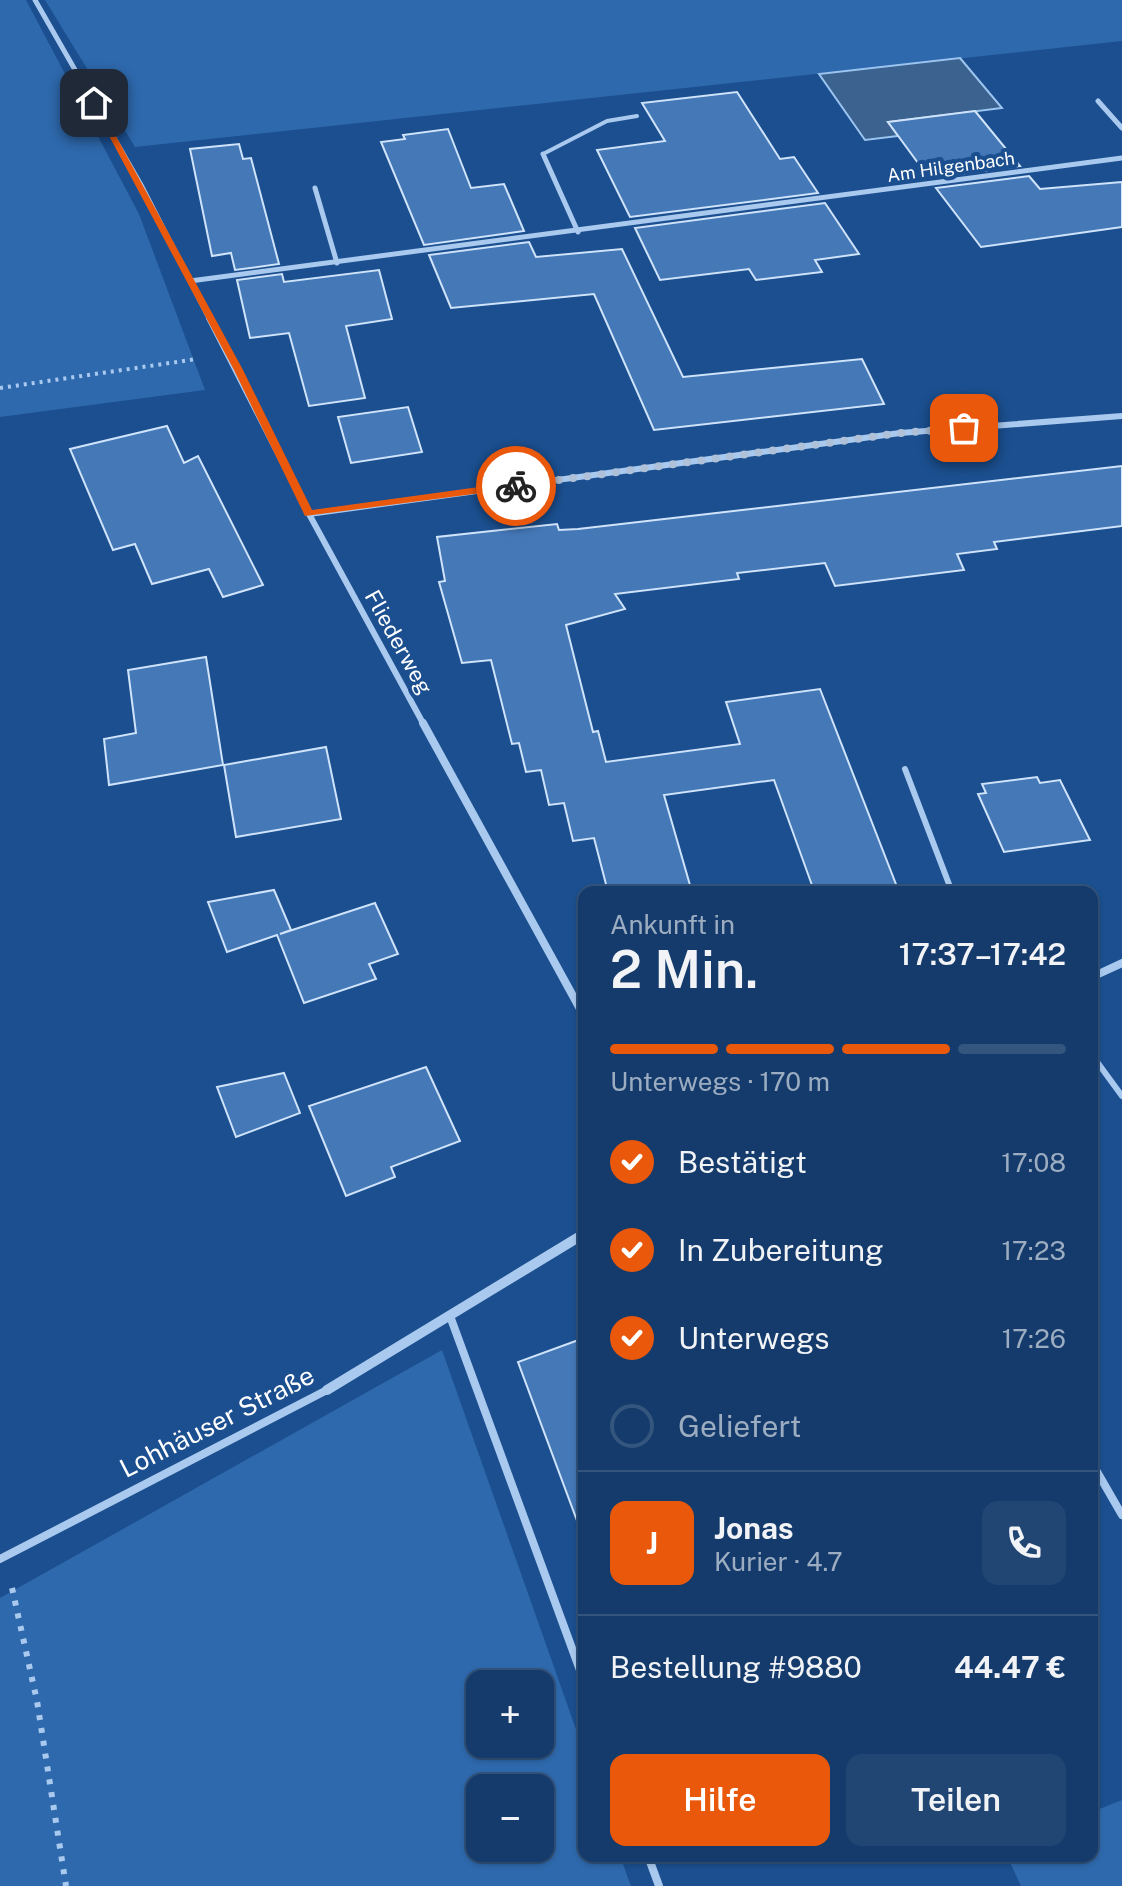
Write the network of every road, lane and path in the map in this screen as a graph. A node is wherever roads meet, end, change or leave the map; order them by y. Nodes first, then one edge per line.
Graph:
1 (35, 0) edge
2 (1098, 101) dead end
3 (637, 116) dead end
4 (1122, 128) edge
5 (543, 154) joint
6 (1122, 158) edge
7 (315, 188) dead end
8 (578, 232) junction
9 (337, 263) junction
10 (190, 281) junction
11 (229, 353) junction
12 (0, 388) edge
13 (1122, 416) edge
14 (309, 514) junction
15 (905, 769) dead end
16 (950, 886) edge
17 (1122, 963) edge
18 (1098, 974) edge
19 (578, 1005) edge
20 (1098, 1063) edge
21 (1122, 1096) edge
22 (578, 1238) edge
23 (450, 1316) junction
24 (327, 1390) joint
25 (1098, 1473) edge
26 (1122, 1515) edge
27 (3, 1558) edge
28 (578, 1665) edge
29 (650, 1862) edge
30 (66, 1886) edge
31 (659, 1886) edge

1 - 10 street, Fliederweg
2 - 4 street
3 - 5 lane
5 - 8 street
6 - 8 street, Am Hilgenbach
7 - 9 street
8 - 9 street
9 - 10 street
10 - 11 street, Fliederweg
11 - 12 path
11 - 14 street, Fliederweg
13 - 14 street
14 - 19 street, Fliederweg
15 - 16 lane
17 - 18 street
20 - 21 lane
22 - 23 street, Lohhäuser Straße
23 - 24 street, Lohhäuser Straße
23 - 28 lane
24 - 27 lane, Lohhäuser Straße
25 - 26 lane
27 - 30 path
29 - 31 lane

